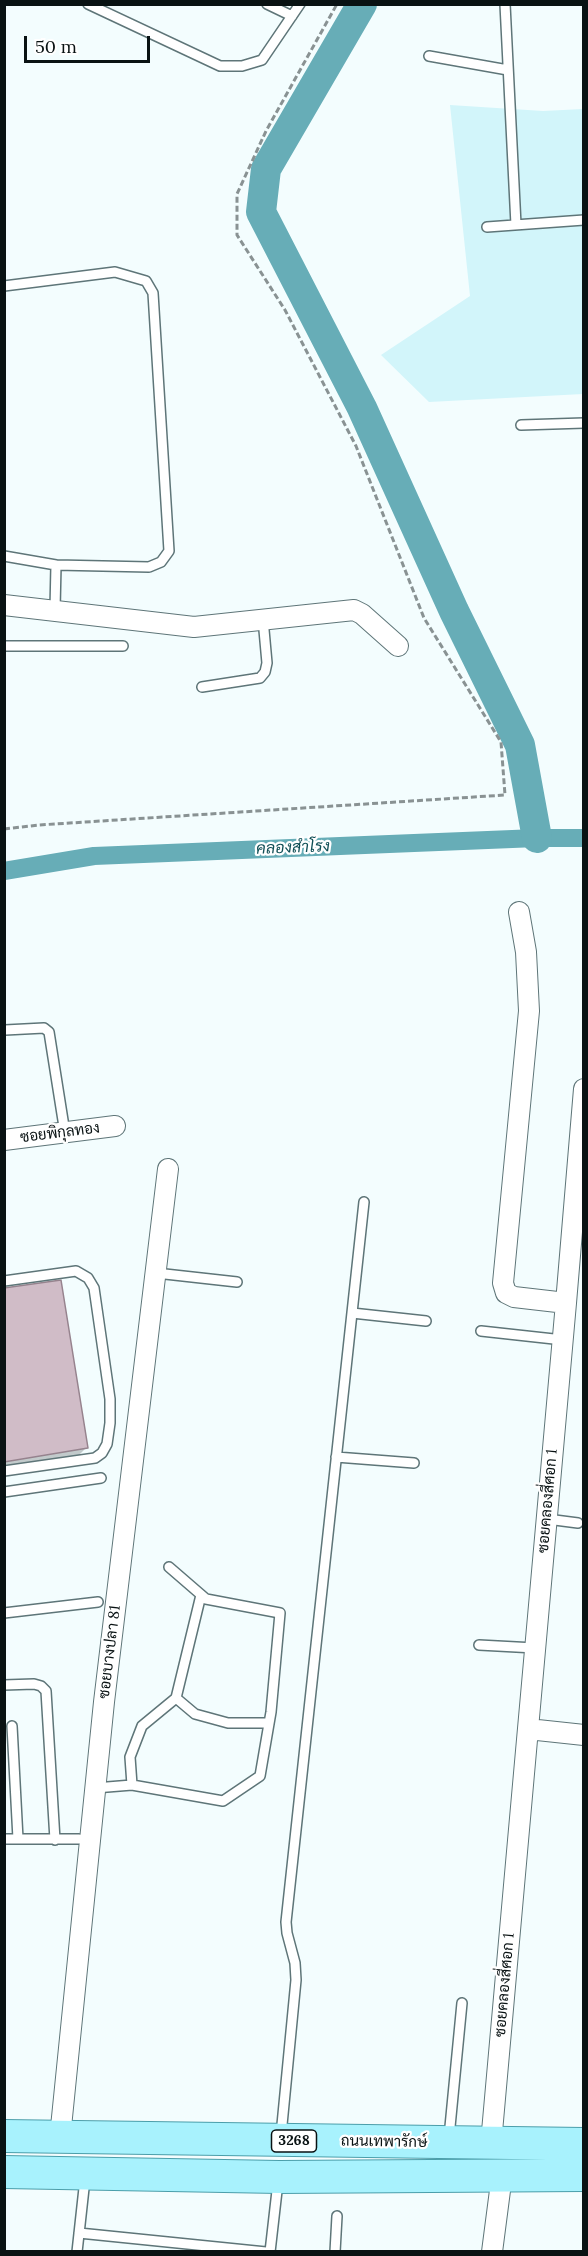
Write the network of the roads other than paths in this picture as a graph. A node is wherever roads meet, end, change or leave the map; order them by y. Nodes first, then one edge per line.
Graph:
1 (88, 4) edge
2 (267, 4) edge
3 (300, 4) edge
4 (505, 4) edge
5 (292, 16) junction
6 (429, 56) dead end
7 (508, 70) junction
8 (584, 220) edge
9 (516, 225) junction
10 (487, 227) dead end
11 (4, 286) edge
12 (584, 423) edge
13 (521, 425) dead end
14 (4, 556) edge
15 (56, 565) junction
16 (4, 605) edge
17 (55, 609) junction
18 (263, 619) junction
19 (4, 646) edge
20 (123, 646) dead end
21 (398, 646) dead end
22 (202, 687) dead end
23 (519, 912) dead end
24 (5, 1029) edge
25 (584, 1089) edge
26 (115, 1126) dead end
27 (65, 1132) junction
28 (4, 1140) edge
29 (168, 1169) dead end
30 (580, 1169) edge
31 (364, 1202) dead end
32 (156, 1273) junction
33 (4, 1281) edge
34 (237, 1282) dead end
35 (566, 1303) junction
36 (352, 1313) junction
37 (426, 1321) dead end
38 (480, 1331) dead end
39 (563, 1340) junction
40 (336, 1457) junction
41 (414, 1463) dead end
42 (4, 1471) edge
43 (101, 1478) dead end
44 (4, 1492) edge
45 (547, 1519) junction
46 (578, 1523) dead end
47 (169, 1567) dead end
48 (201, 1595) junction
49 (98, 1602) dead end
50 (4, 1613) edge
51 (479, 1644) dead end
52 (535, 1648) junction
53 (4, 1685) edge
54 (176, 1698) junction
55 (269, 1723) junction
56 (12, 1726) dead end
57 (528, 1729) junction
58 (584, 1735) edge
59 (132, 1785) junction
60 (95, 1788) junction
61 (4, 1839) edge
62 (18, 1839) junction
63 (79, 1839) dead end
64 (55, 1840) junction
65 (462, 2003) dead end
66 (4, 2136) edge
67 (60, 2137) junction
68 (281, 2141) junction
69 (448, 2142) junction
70 (491, 2143) junction
71 (584, 2144) edge
72 (4, 2172) edge
73 (86, 2173) junction
74 (501, 2175) junction
75 (584, 2175) edge
76 (279, 2177) junction
77 (337, 2216) dead end
78 (79, 2233) junction
79 (77, 2252) edge
80 (268, 2252) edge
81 (335, 2252) edge
82 (492, 2252) edge

1 - 5 lane
2 - 5 lane
3 - 5 lane
4 - 7 lane
6 - 7 lane
7 - 9 lane
8 - 9 lane
9 - 10 lane
11 - 15 lane
12 - 13 lane
14 - 15 lane
15 - 17 lane
16 - 17 street
17 - 18 street
18 - 21 street
18 - 22 lane
19 - 20 lane
23 - 35 street
24 - 27 lane
25 - 30 street, ซอยคลองสี่ศอก 1
26 - 27 street, ซอยพิกุลทอง
27 - 28 street, ซอยพิกุลทอง
29 - 32 street, ซอยบางปลา 81
30 - 35 street, ซอยคลองสี่ศอก 1
31 - 36 lane
32 - 34 lane
32 - 60 street, ซอยบางปลา 81
33 - 42 lane
35 - 39 street, ซอยคลองสี่ศอก 1
36 - 37 lane
36 - 40 lane
38 - 39 lane
39 - 45 street, ซอยคลองสี่ศอก 1
40 - 41 lane
40 - 68 lane
43 - 44 lane
45 - 46 lane
45 - 52 street, ซอยคลองสี่ศอก 1
47 - 48 lane
48 - 54 lane
48 - 55 lane
49 - 50 lane
51 - 52 lane
52 - 57 street, ซอยคลองสี่ศอก 1
53 - 64 lane
54 - 55 lane
54 - 59 lane
55 - 59 lane
56 - 62 lane
57 - 58 street
57 - 70 street, ซอยคลองสี่ศอก 1
59 - 60 lane
60 - 67 street, ซอยบางปลา 81
61 - 62 lane
62 - 64 lane
63 - 64 lane
65 - 69 lane
66 - 67 main road, ถนนเทพารักษ์ / 3268
67 - 68 main road, ถนนเทพารักษ์ / 3268
68 - 69 main road, ถนนเทพารักษ์ / 3268
69 - 70 main road, ถนนเทพารักษ์ / 3268
70 - 71 main road, ถนนเทพารักษ์ / 3268
72 - 73 main road
73 - 76 main road
73 - 78 lane
74 - 75 main road
74 - 76 main road
74 - 82 street
76 - 80 lane
77 - 81 lane
78 - 79 lane
78 - 80 lane

